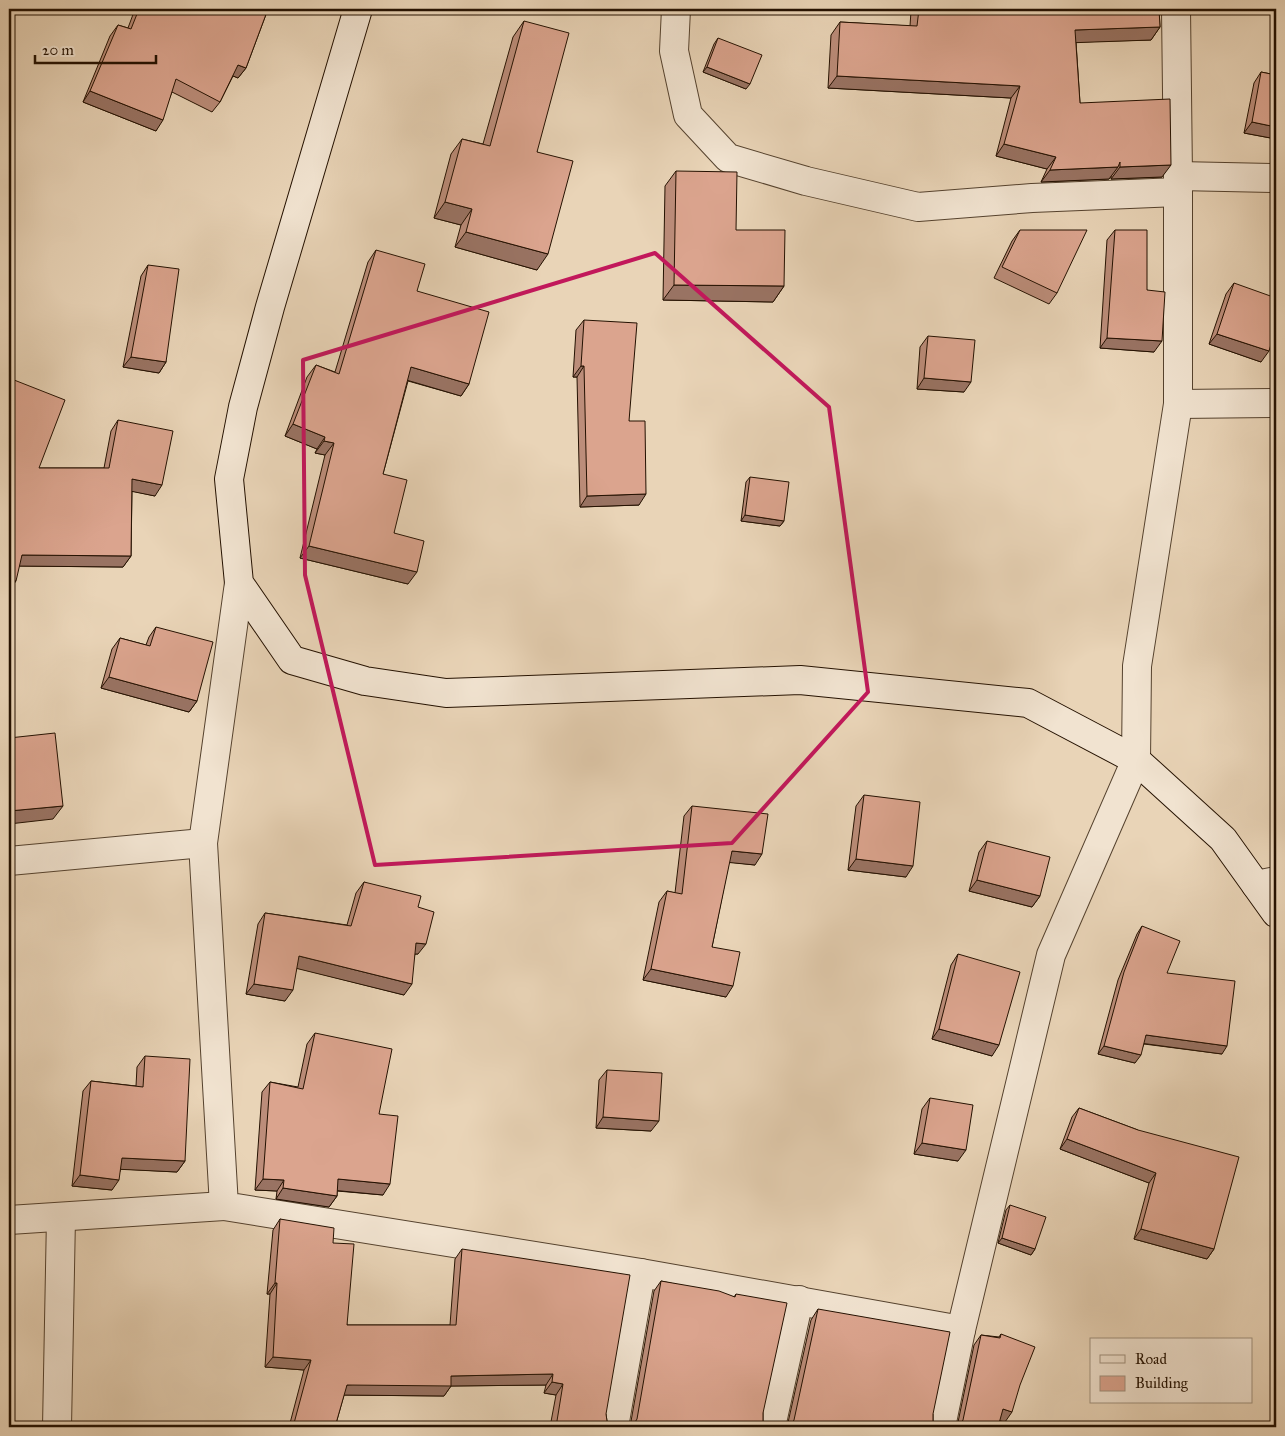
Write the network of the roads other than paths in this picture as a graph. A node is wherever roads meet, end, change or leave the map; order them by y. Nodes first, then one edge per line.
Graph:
1 (358, 9) edge
2 (676, 9) edge
3 (1176, 9) edge
4 (1276, 178) edge
5 (1178, 184) junction
6 (1276, 403) edge
7 (1178, 404) junction
8 (239, 584) junction
9 (1136, 760) junction
10 (203, 843) junction
11 (9, 861) edge
12 (1266, 883) edge
13 (1276, 913) edge
14 (224, 1206) junction
15 (61, 1217) junction
16 (9, 1220) edge
17 (641, 1273) junction
18 (799, 1300) junction
19 (961, 1330) junction
20 (56, 1427) edge
21 (614, 1427) edge
22 (771, 1427) edge
23 (941, 1427) edge

1 - 8 street
2 - 5 street
3 - 5 street
4 - 5 street
5 - 7 street
6 - 7 street
7 - 9 street
8 - 9 street
8 - 10 street
9 - 12 street
9 - 19 street
10 - 11 street
10 - 14 street
12 - 13 street
14 - 15 street
14 - 17 street
15 - 16 street
15 - 20 street
17 - 18 street
17 - 21 street
18 - 19 street
18 - 22 street
19 - 23 street

